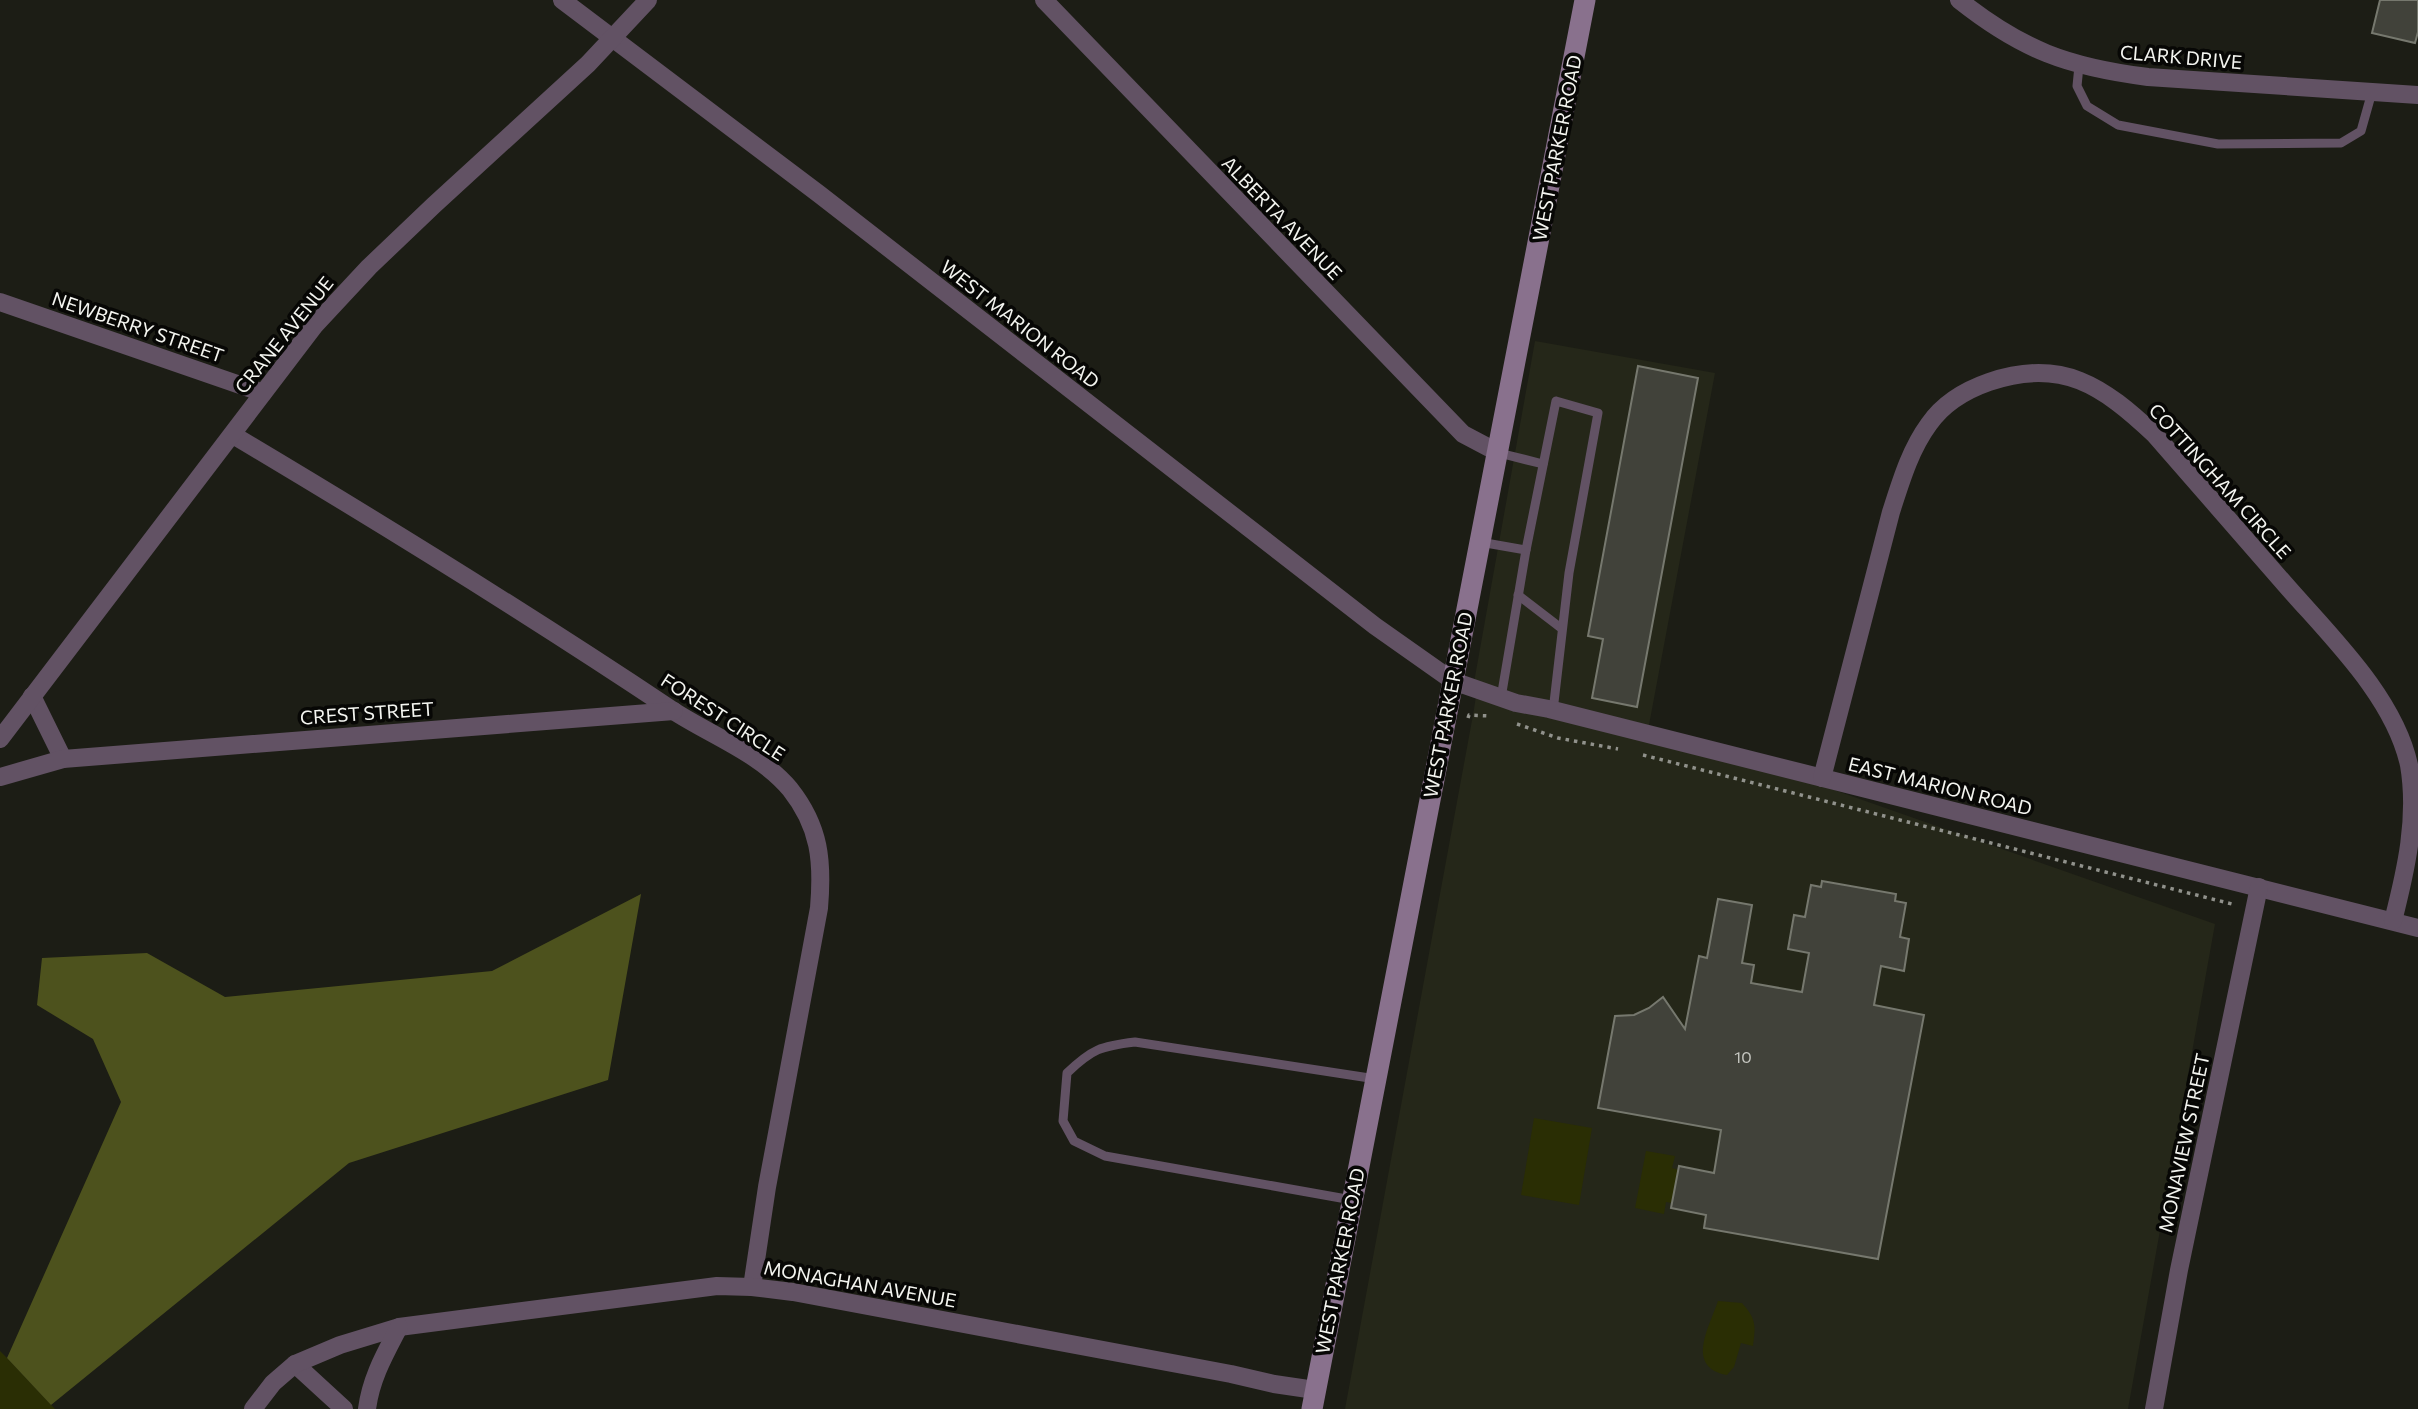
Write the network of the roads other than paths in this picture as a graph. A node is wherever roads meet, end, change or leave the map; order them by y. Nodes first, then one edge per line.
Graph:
1 (562, 0) edge
2 (648, 0) edge
3 (1044, 0) edge
4 (1585, 0) edge
5 (1959, 0) edge
6 (614, 37) junction
7 (2079, 66) junction
8 (2372, 92) junction
9 (2418, 95) edge
10 (0, 302) edge
11 (263, 393) junction
12 (233, 435) junction
13 (1499, 453) junction
14 (1543, 464) junction
15 (1480, 542) junction
16 (1526, 550) junction
17 (1518, 596) junction
18 (1561, 628) junction
19 (1453, 681) junction
20 (32, 696) junction
21 (1501, 698) junction
22 (674, 711) junction
23 (1553, 711) junction
24 (0, 739) edge
25 (63, 759) junction
26 (0, 777) edge
27 (1822, 778) junction
28 (2259, 887) junction
29 (2393, 921) junction
30 (2418, 928) edge
31 (1376, 1079) junction
32 (1352, 1200) junction
33 (752, 1287) junction
34 (399, 1327) junction
35 (295, 1364) junction
36 (1313, 1399) edge
37 (253, 1409) edge
38 (344, 1409) edge
39 (367, 1409) edge
40 (2154, 1409) edge

1 - 6 street, WEST MARION ROAD
2 - 6 street, CRANE AVENUE
3 - 13 street, ALBERTA AVENUE
4 - 13 street, WEST PARKER ROAD
5 - 7 street, CLARK DRIVE
6 - 11 street, CRANE AVENUE
6 - 19 street, WEST MARION ROAD
7 - 8 street, CLARK DRIVE
7 - 8 lane
8 - 9 street, CLARK DRIVE
10 - 11 street, NEWBERRY STREET
11 - 12 street, CRANE AVENUE
12 - 20 street, CRANE AVENUE
12 - 22 street, FOREST CIRCLE
13 - 14 lane
13 - 15 street, WEST PARKER ROAD
14 - 16 lane
14 - 18 lane
15 - 16 lane
15 - 19 street, WEST PARKER ROAD
16 - 17 lane
17 - 18 lane
17 - 21 lane
18 - 23 lane
19 - 21 street, EAST MARION ROAD
19 - 31 street, WEST PARKER ROAD
20 - 24 street, CRANE AVENUE
20 - 25 street
21 - 23 street, EAST MARION ROAD
22 - 25 street, CREST STREET
22 - 33 street, FOREST CIRCLE
23 - 27 street, EAST MARION ROAD
25 - 26 street, CREST STREET
27 - 28 street, EAST MARION ROAD
27 - 29 street, COTTINGHAM CIRCLE
28 - 29 street, EAST MARION ROAD
28 - 40 street, MONAVIEW STREET
29 - 30 street, EAST MARION ROAD
31 - 32 street, WEST PARKER ROAD
31 - 32 lane
32 - 36 street, WEST PARKER ROAD
33 - 34 street, MONAGHAN AVENUE
33 - 36 street, MONAGHAN AVENUE
34 - 35 street, MONAGHAN AVENUE
34 - 39 street
35 - 37 street, MONAGHAN AVENUE
35 - 38 street

